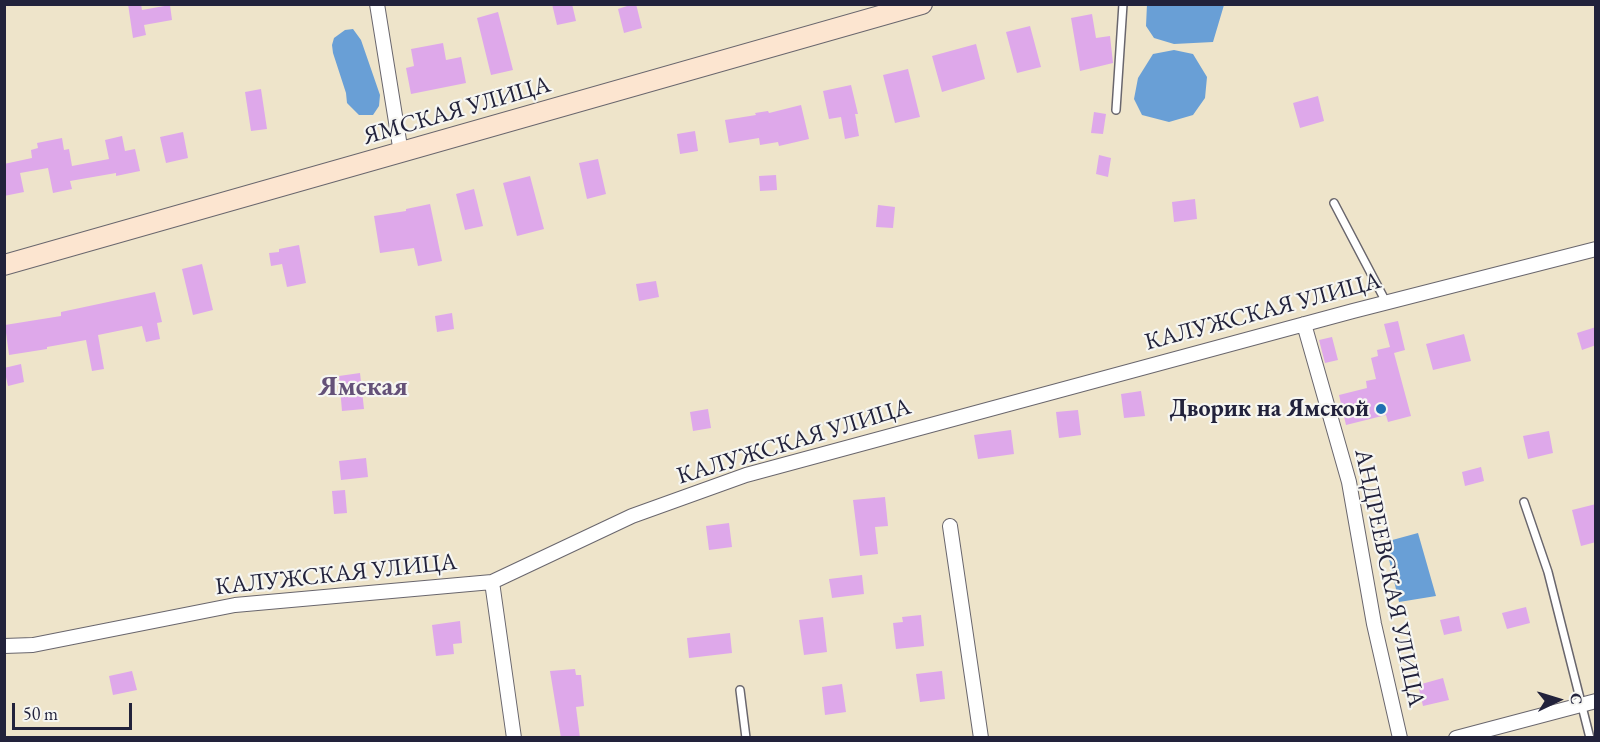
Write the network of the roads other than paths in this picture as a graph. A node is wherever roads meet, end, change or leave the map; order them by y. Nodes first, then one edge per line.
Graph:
1 (377, 4) edge
2 (922, 4) edge
3 (1124, 4) edge
4 (1116, 110) dead end
5 (401, 153) junction
6 (1334, 203) dead end
7 (1596, 249) edge
8 (4, 265) edge
9 (1386, 302) junction
10 (1304, 324) junction
11 (1524, 502) dead end
12 (950, 526) dead end
13 (492, 582) junction
14 (4, 646) edge
15 (740, 690) dead end
16 (1589, 703) edge
17 (514, 738) edge
18 (746, 738) edge
19 (981, 738) edge
20 (1400, 738) edge
21 (1456, 738) edge
22 (1590, 738) edge

1 - 5 street
2 - 5 main road, ЯМСКАЯ УЛИЦА
3 - 4 lane
5 - 8 main road, ЯМСКАЯ УЛИЦА
6 - 9 lane
7 - 9 street, КАЛУЖСКАЯ УЛИЦА
9 - 10 street, КАЛУЖСКАЯ УЛИЦА
10 - 13 street, КАЛУЖСКАЯ УЛИЦА
10 - 20 street, АНДРЕЕВСКАЯ УЛИЦА
11 - 16 lane
12 - 19 street
13 - 14 street, КАЛУЖСКАЯ УЛИЦА
13 - 17 street
15 - 18 lane
16 - 21 street
16 - 22 lane

